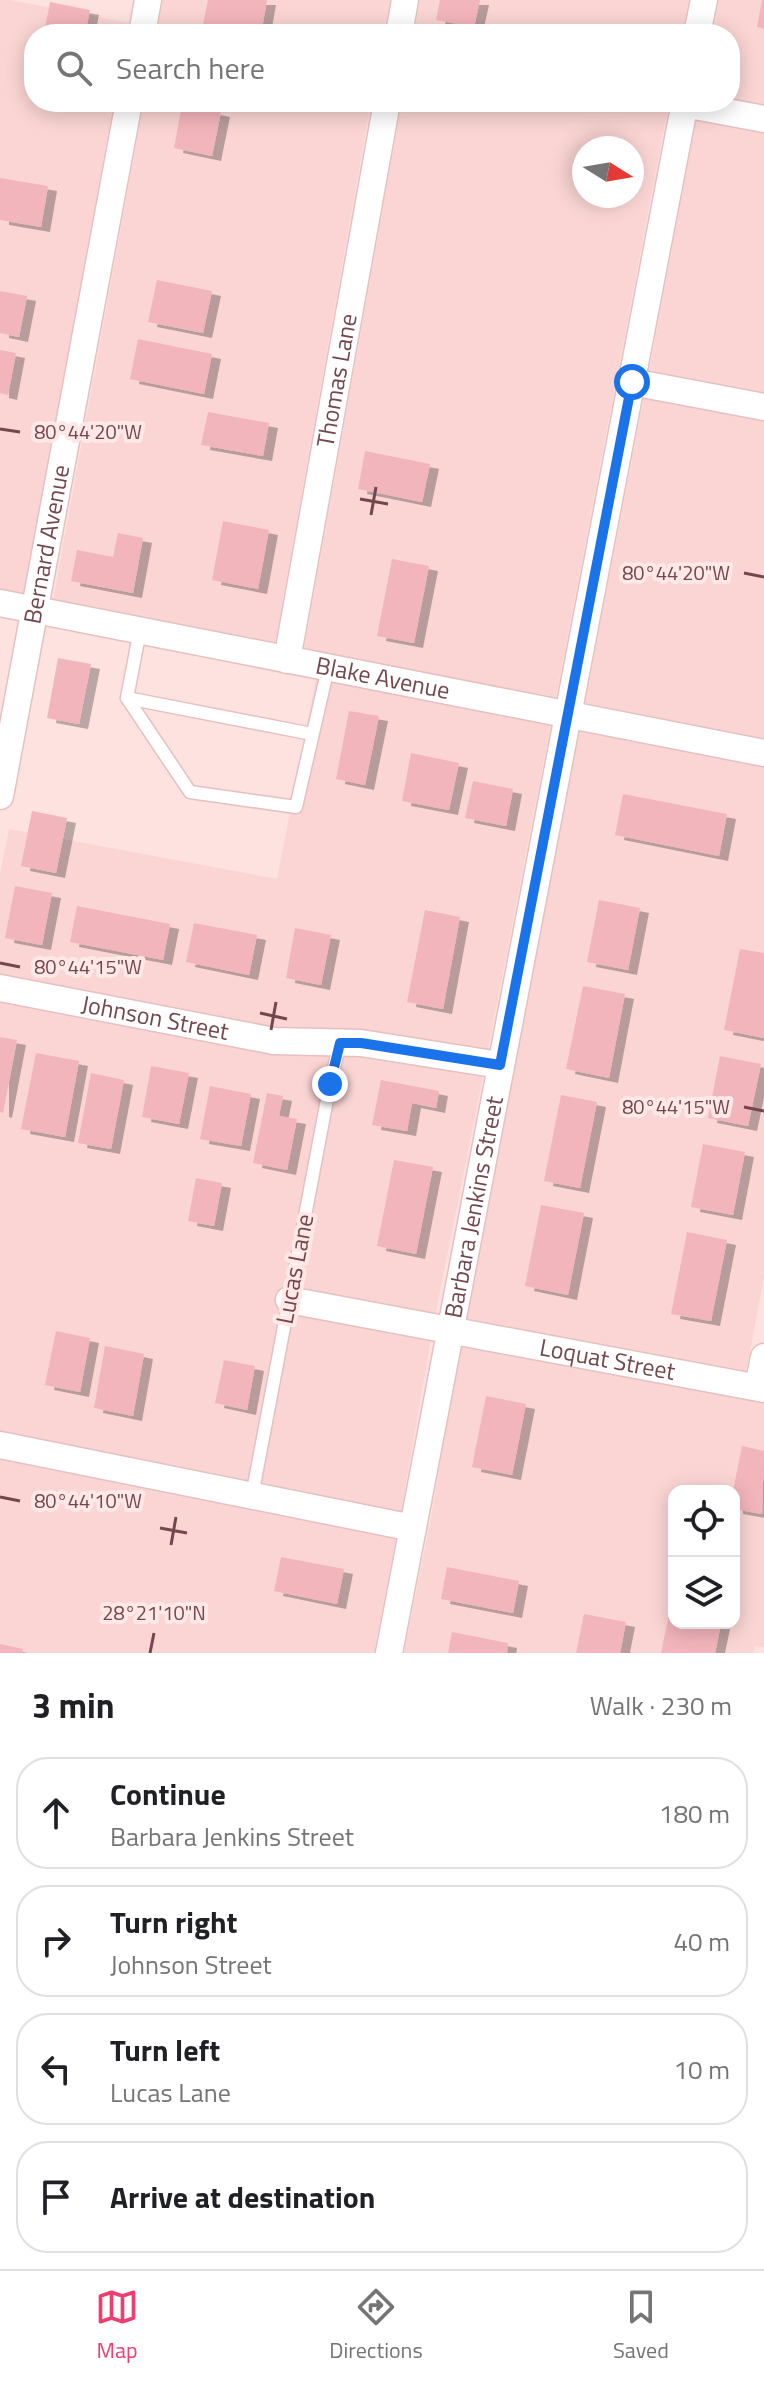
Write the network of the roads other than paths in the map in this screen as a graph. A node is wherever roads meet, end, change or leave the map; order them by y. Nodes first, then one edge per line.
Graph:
1 (148, 0) edge
2 (405, 0) edge
3 (704, 0) edge
4 (144, 24) edge
5 (401, 24) edge
6 (699, 24) edge
7 (127, 112) edge
8 (385, 112) edge
9 (682, 112) edge
10 (729, 112) edge
11 (764, 119) edge
12 (632, 382) junction
13 (764, 407) edge
14 (0, 603) edge
15 (36, 609) junction
16 (140, 630) junction
17 (287, 660) junction
18 (328, 668) junction
19 (127, 698) junction
20 (568, 713) junction
21 (312, 734) junction
22 (764, 753) edge
23 (0, 796) edge
24 (0, 988) edge
25 (340, 1043) junction
26 (500, 1065) junction
27 (289, 1300) junction
28 (451, 1331) junction
29 (764, 1357) edge
30 (761, 1388) edge
31 (0, 1445) edge
32 (252, 1496) junction
33 (413, 1528) junction
34 (389, 1653) edge

1 - 4 street
2 - 5 street
3 - 6 street
7 - 15 street, Bernard Avenue
8 - 17 street, Thomas Lane
9 - 12 street, Barbara Jenkins Street
10 - 11 street
12 - 13 street
12 - 20 street, Barbara Jenkins Street
14 - 15 street, Blake Avenue
15 - 16 street, Blake Avenue
15 - 23 street, Bernard Avenue
16 - 17 street, Blake Avenue
16 - 19 lane
17 - 18 street, Blake Avenue
18 - 20 street, Blake Avenue
18 - 21 lane
19 - 21 lane
19 - 21 lane
20 - 22 street, Blake Avenue
20 - 26 street, Barbara Jenkins Street
24 - 25 street, Johnson Street
25 - 26 street, Johnson Street
25 - 27 lane, Lucas Lane
26 - 28 street, Barbara Jenkins Street
27 - 28 street, Loquat Street
27 - 32 lane, Lucas Lane
28 - 30 street, Loquat Street
28 - 33 street, Barbara Jenkins Street
29 - 30 street
31 - 32 street
32 - 33 street
33 - 34 street, Barbara Jenkins Street

